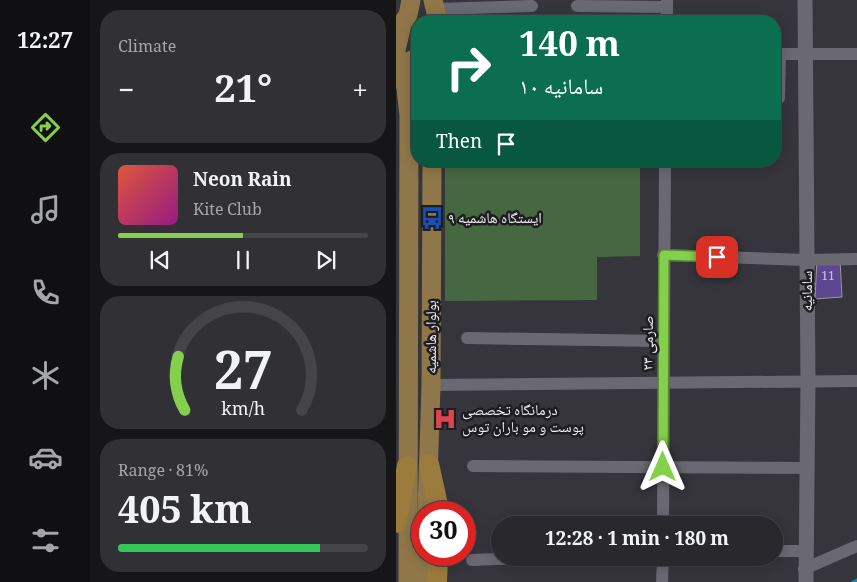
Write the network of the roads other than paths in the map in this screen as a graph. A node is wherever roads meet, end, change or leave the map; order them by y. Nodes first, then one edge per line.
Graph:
1 (411, 0) edge
2 (805, 0) edge
3 (667, 3) edge
4 (532, 6) dead end
5 (576, 6) dead end
6 (435, 10) edge
7 (399, 26) edge
8 (396, 50) edge
9 (781, 54) edge
10 (805, 54) junction
11 (857, 54) edge
12 (411, 60) edge
13 (399, 69) edge
14 (432, 167) edge
15 (665, 167) edge
16 (402, 216) edge
17 (664, 255) junction
18 (857, 259) edge
19 (807, 260) junction
20 (467, 338) dead end
21 (664, 340) junction
22 (808, 381) junction
23 (857, 381) edge
24 (664, 383) junction
25 (402, 385) edge
26 (431, 385) junction
27 (429, 464) junction
28 (407, 466) junction
29 (473, 466) dead end
30 (663, 467) junction
31 (806, 468) junction
32 (428, 501) edge
33 (437, 501) edge
34 (663, 516) edge
35 (396, 524) edge
36 (857, 546) edge
37 (783, 551) edge
38 (805, 552) junction
39 (491, 559) edge
40 (476, 560) edge
41 (426, 566) edge
42 (438, 566) edge
43 (663, 566) edge
44 (805, 575) edge
45 (408, 582) edge
46 (425, 582) edge
47 (437, 582) edge
48 (662, 582) edge

1 - 7 main road
2 - 10 street, سامانیه
3 - 5 street
4 - 6 street
7 - 8 main road
9 - 10 street
10 - 11 street
10 - 19 street, سامانیه
12 - 13 main road
13 - 16 main road, بولوار هاشمیه
14 - 26 main road, بولوار هاشمیه
15 - 17 street, صارمی ۲۳
16 - 25 main road, بولوار هاشمیه
17 - 19 street
17 - 21 street, صارمی ۲۳
18 - 19 street
19 - 22 street, سامانیه
20 - 21 street
21 - 24 street, صارمی ۲۳
22 - 23 street
22 - 24 street
22 - 31 street, سامانیه
24 - 26 street
24 - 30 street, صارمی ۲۳
25 - 28 main road, بولوار هاشمیه
26 - 27 main road, بولوار هاشمیه
27 - 32 main road, بولوار هاشمیه
27 - 33 highway
28 - 35 highway
28 - 45 main road, بولوار هاشمیه
29 - 30 street
30 - 31 street
30 - 34 street, صارمی ۲۳
31 - 38 street, سامانیه
36 - 44 street
37 - 38 street
38 - 44 street, سامانیه
39 - 40 street
41 - 46 main road
42 - 47 highway
43 - 48 street

